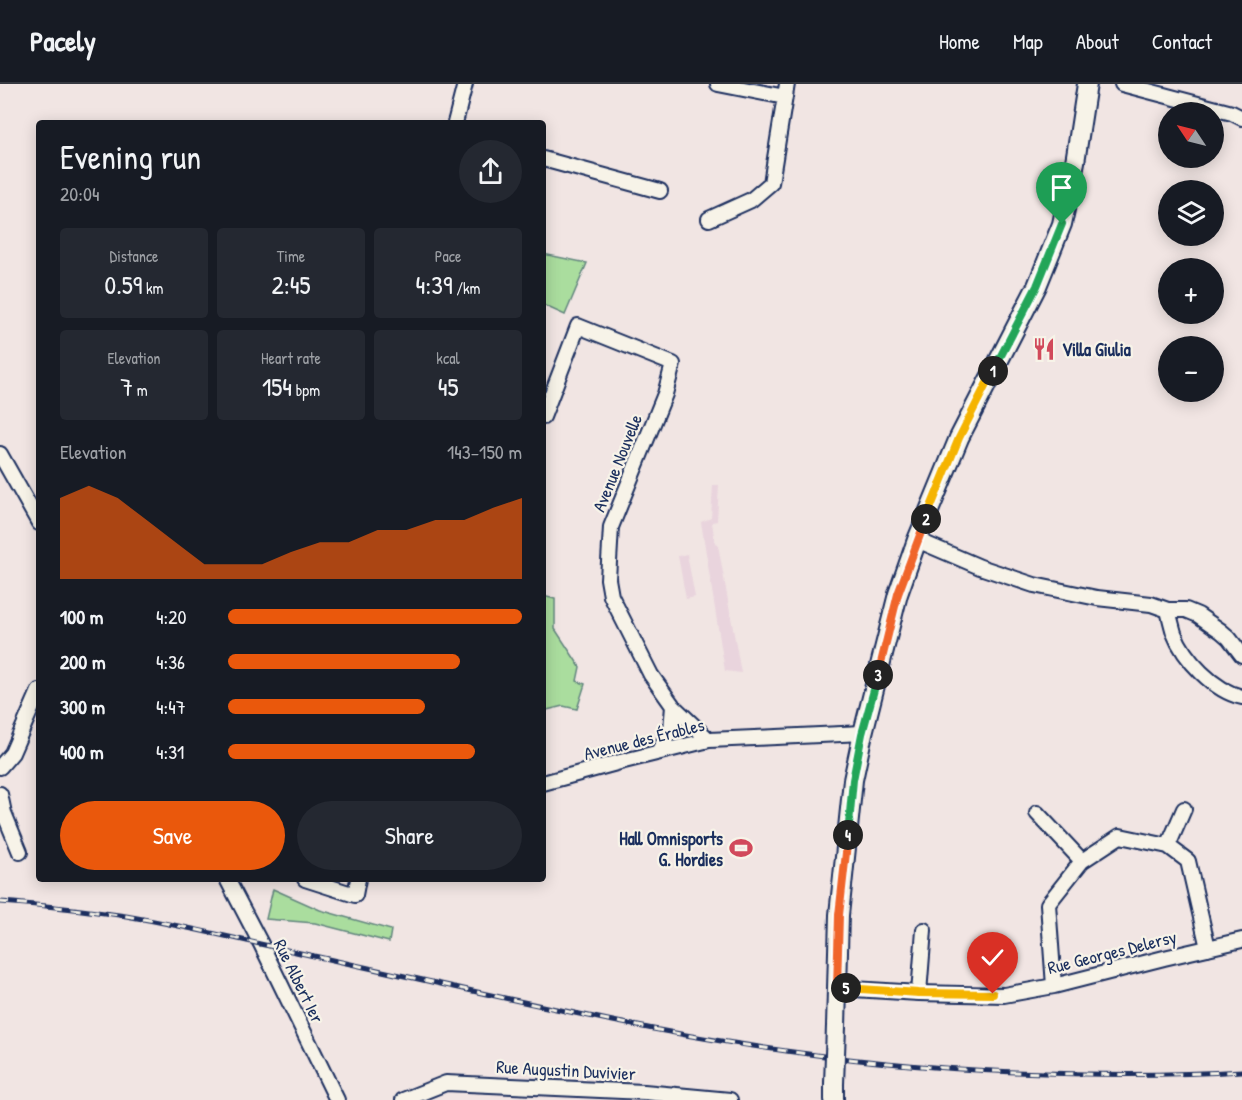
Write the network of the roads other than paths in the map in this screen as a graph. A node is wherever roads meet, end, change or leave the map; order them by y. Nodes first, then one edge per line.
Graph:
1 (465, 84) edge
2 (718, 84) edge
3 (1087, 84) edge
4 (1122, 84) edge
5 (786, 90) edge
6 (1239, 112) edge
7 (456, 120) edge
8 (546, 160) edge
9 (660, 191) dead end
10 (709, 219) dead end
11 (546, 409) edge
12 (0, 454) edge
13 (36, 518) edge
14 (917, 540) junction
15 (1168, 610) junction
16 (1242, 655) edge
17 (1242, 697) edge
18 (36, 698) edge
19 (673, 706) junction
20 (862, 734) junction
21 (709, 740) junction
22 (658, 752) junction
23 (0, 767) edge
24 (546, 782) edge
25 (0, 794) edge
26 (1184, 809) dead end
27 (1037, 813) dead end
28 (1168, 846) junction
29 (20, 852) dead end
30 (1082, 861) junction
31 (229, 882) edge
32 (314, 882) edge
33 (357, 882) edge
34 (924, 930) dead end
35 (1242, 940) edge
36 (1208, 948) junction
37 (1054, 986) junction
38 (837, 988) junction
39 (919, 993) junction
40 (834, 1092) edge
41 (337, 1100) edge
42 (403, 1100) edge
43 (730, 1100) edge

1 - 7 street
2 - 5 street
3 - 14 main road
4 - 6 street
5 - 10 street
8 - 9 street
11 - 19 street, Avenue Nouvelle
12 - 13 street
14 - 15 street
14 - 20 main road
15 - 16 street
15 - 17 street
18 - 23 street
19 - 21 street, Avenue Nouvelle
19 - 22 street
20 - 21 street, Avenue des Érables
20 - 38 main road
21 - 22 street, Avenue des Érables
22 - 24 street, Avenue des Érables
25 - 29 street
26 - 28 street
27 - 30 street
28 - 30 street
28 - 36 street
30 - 37 street
31 - 41 street, Rue Albert Ier
32 - 33 street
34 - 39 street
35 - 36 street, Rue Georges Delersy
36 - 37 street, Rue Georges Delersy
37 - 39 street, Rue Georges Delersy
38 - 39 street, Rue Georges Delersy
38 - 40 main road, bridge
42 - 43 street, Rue Augustin Duvivier

